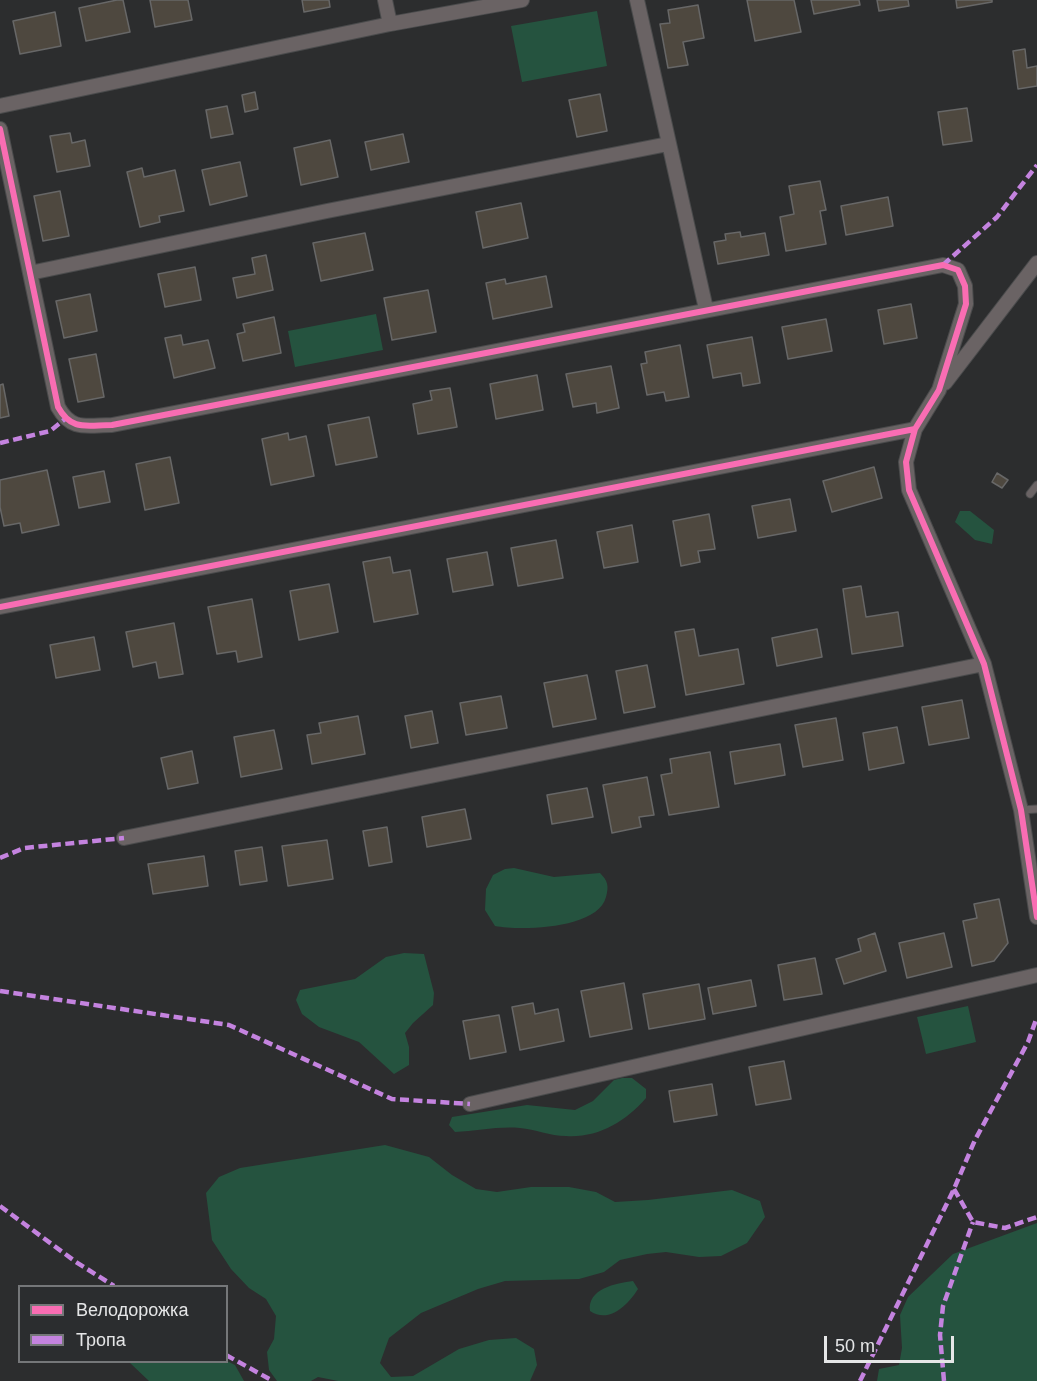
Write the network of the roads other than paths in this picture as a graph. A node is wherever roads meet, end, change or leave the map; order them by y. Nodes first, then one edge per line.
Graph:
1 (386, 0) edge
2 (522, 0) edge
3 (637, 0) edge
4 (390, 24) junction
5 (0, 106) edge
6 (0, 129) edge
7 (668, 144) junction
8 (1037, 263) edge
9 (30, 273) junction
10 (706, 309) junction
11 (939, 390) junction
12 (915, 429) junction
13 (1037, 484) edge
14 (1030, 494) dead end
15 (0, 607) edge
16 (984, 664) junction
17 (1037, 809) edge
18 (1021, 810) junction
19 (124, 838) dead end
20 (1037, 917) edge
21 (1037, 975) edge
22 (470, 1104) dead end

1 - 4 street
2 - 4 street
3 - 7 street
4 - 5 street
6 - 9 street
7 - 9 street
7 - 10 street
8 - 11 street
9 - 10 street
10 - 11 street
11 - 12 street
12 - 15 street
12 - 16 street
13 - 14 lane
16 - 18 street
16 - 19 street
17 - 18 lane
18 - 20 street
21 - 22 street

